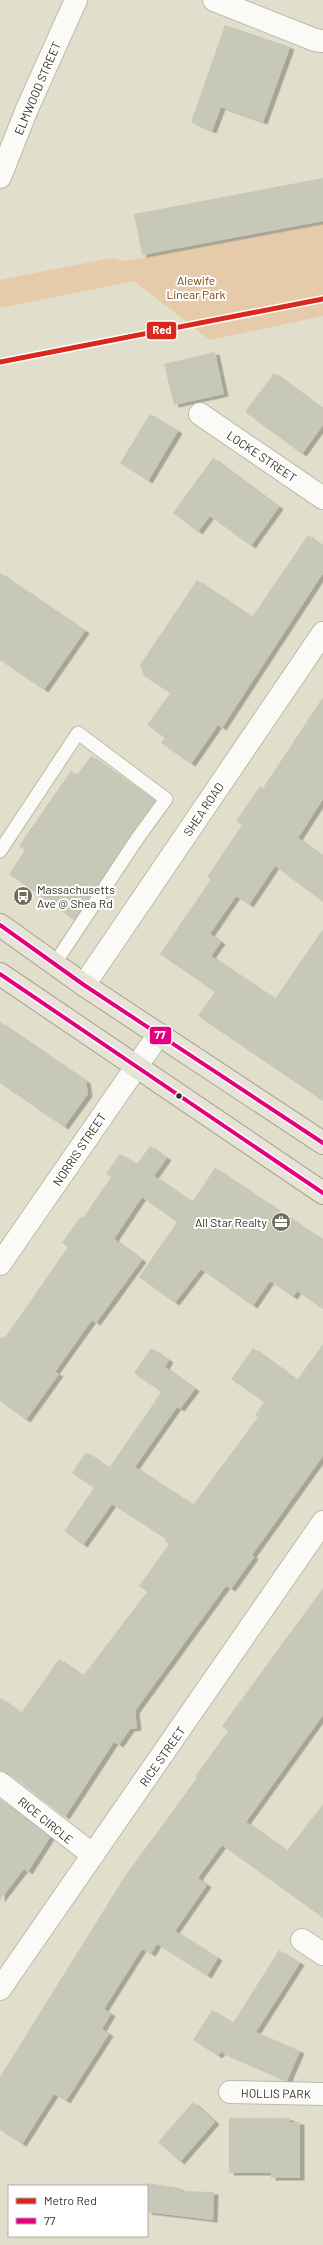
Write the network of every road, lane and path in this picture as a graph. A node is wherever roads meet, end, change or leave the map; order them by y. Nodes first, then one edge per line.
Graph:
1 (76, 0) edge
2 (214, 0) edge
3 (323, 41) edge
4 (0, 177) edge
5 (200, 414) dead end
6 (323, 498) edge
7 (323, 633) edge
8 (0, 851) edge
9 (0, 925) edge
10 (55, 963) junction
11 (0, 974) edge
12 (84, 985) junction
13 (159, 1034) junction
14 (136, 1065) junction
15 (323, 1143) edge
16 (323, 1193) edge
17 (0, 1264) edge
18 (323, 1522) edge
19 (0, 1783) edge
20 (93, 1855) junction
21 (302, 1940) dead end
22 (323, 1954) edge
23 (0, 1989) edge
24 (230, 2092) dead end
25 (323, 2094) edge

1 - 4 street, ELMWOOD STREET
2 - 3 street
5 - 6 street, LOCKE STREET
7 - 12 street, SHEA ROAD
8 - 10 lane
9 - 10 main road
10 - 12 main road
11 - 14 main road
12 - 13 main road
13 - 14 street, NORRIS STREET
13 - 15 main road
14 - 16 main road
14 - 17 street, NORRIS STREET
18 - 20 street, RICE STREET
19 - 20 street, RICE CIRCLE
20 - 23 street, RICE STREET
21 - 22 street
24 - 25 street, HOLLIS PARK

